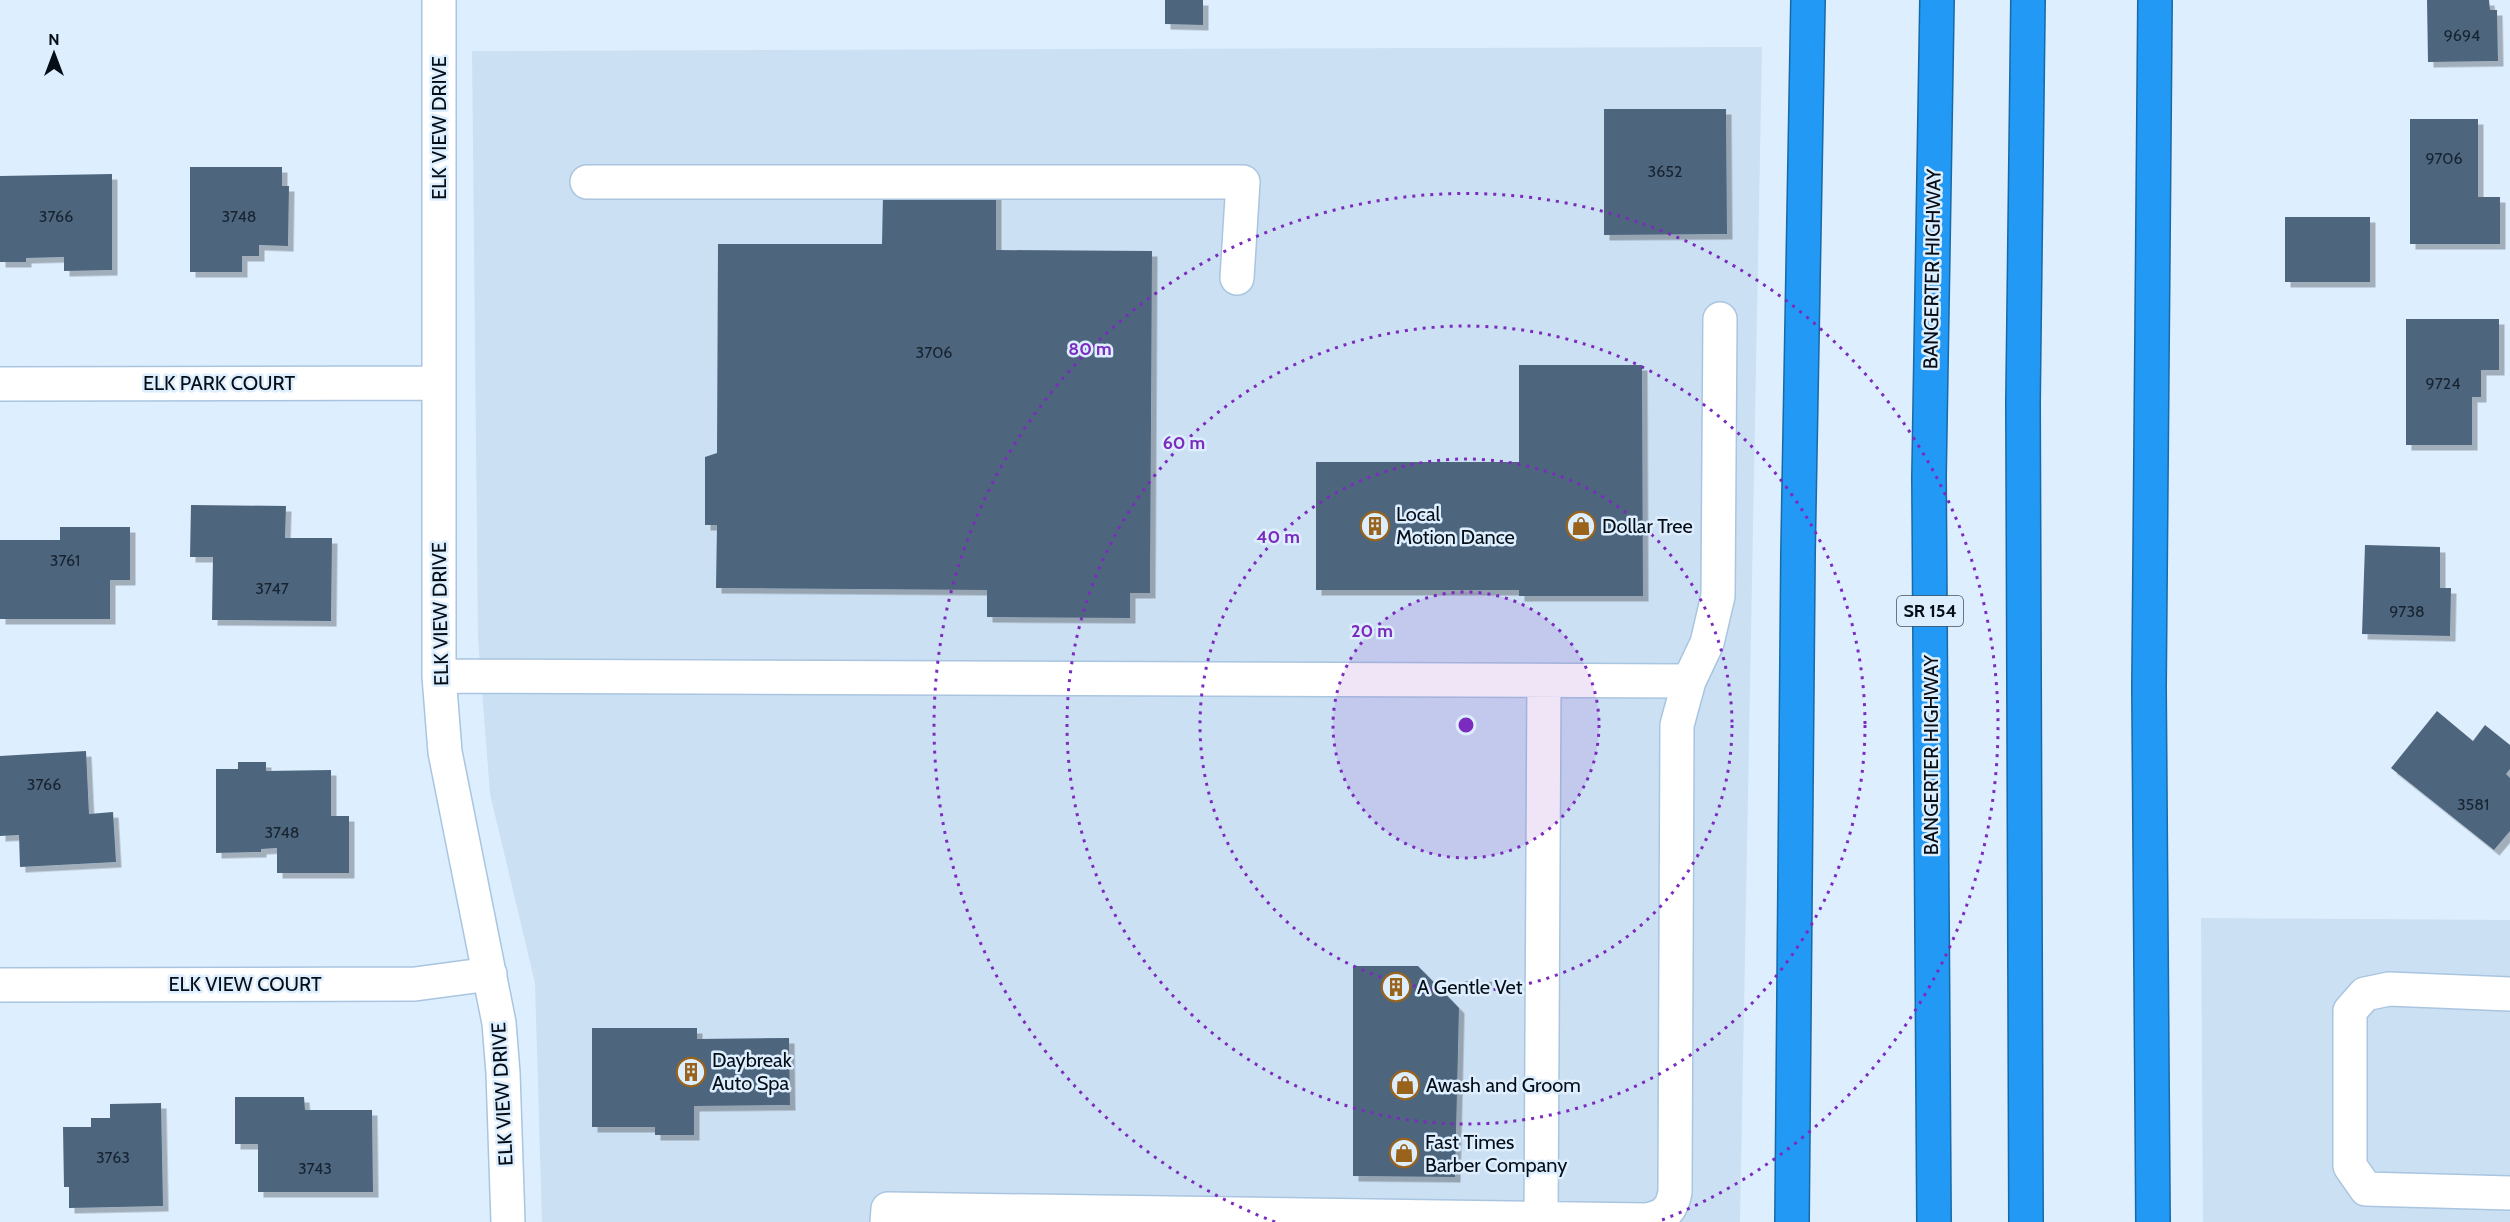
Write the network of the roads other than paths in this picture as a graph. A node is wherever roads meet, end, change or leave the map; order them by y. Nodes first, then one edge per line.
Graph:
1 (439, 0) edge
2 (1808, 0) edge
3 (1937, 0) edge
4 (2028, 0) edge
5 (2155, 0) edge
6 (587, 182) dead end
7 (1237, 278) dead end
8 (1720, 319) dead end
9 (438, 382) junction
10 (0, 384) edge
11 (439, 676) junction
12 (1544, 681) junction
13 (1689, 681) junction
14 (490, 975) junction
15 (0, 985) edge
16 (2510, 994) edge
17 (2510, 1193) edge
18 (1541, 1220) junction
19 (508, 1222) edge
20 (887, 1222) edge
21 (1792, 1222) edge
22 (1934, 1222) edge
23 (2026, 1222) edge
24 (2153, 1222) edge

1 - 9 street, ELK VIEW DRIVE
2 - 21 highway
3 - 22 highway, BANGERTER HIGHWAY / SR 154
4 - 23 highway
5 - 24 highway
6 - 7 street
8 - 13 street
9 - 10 street, ELK PARK COURT
9 - 11 street, ELK VIEW DRIVE
11 - 12 street
11 - 14 street, ELK VIEW DRIVE
12 - 13 street
12 - 18 street
13 - 18 street
14 - 15 street, ELK VIEW COURT
14 - 19 street, ELK VIEW DRIVE
16 - 17 street
18 - 20 street

